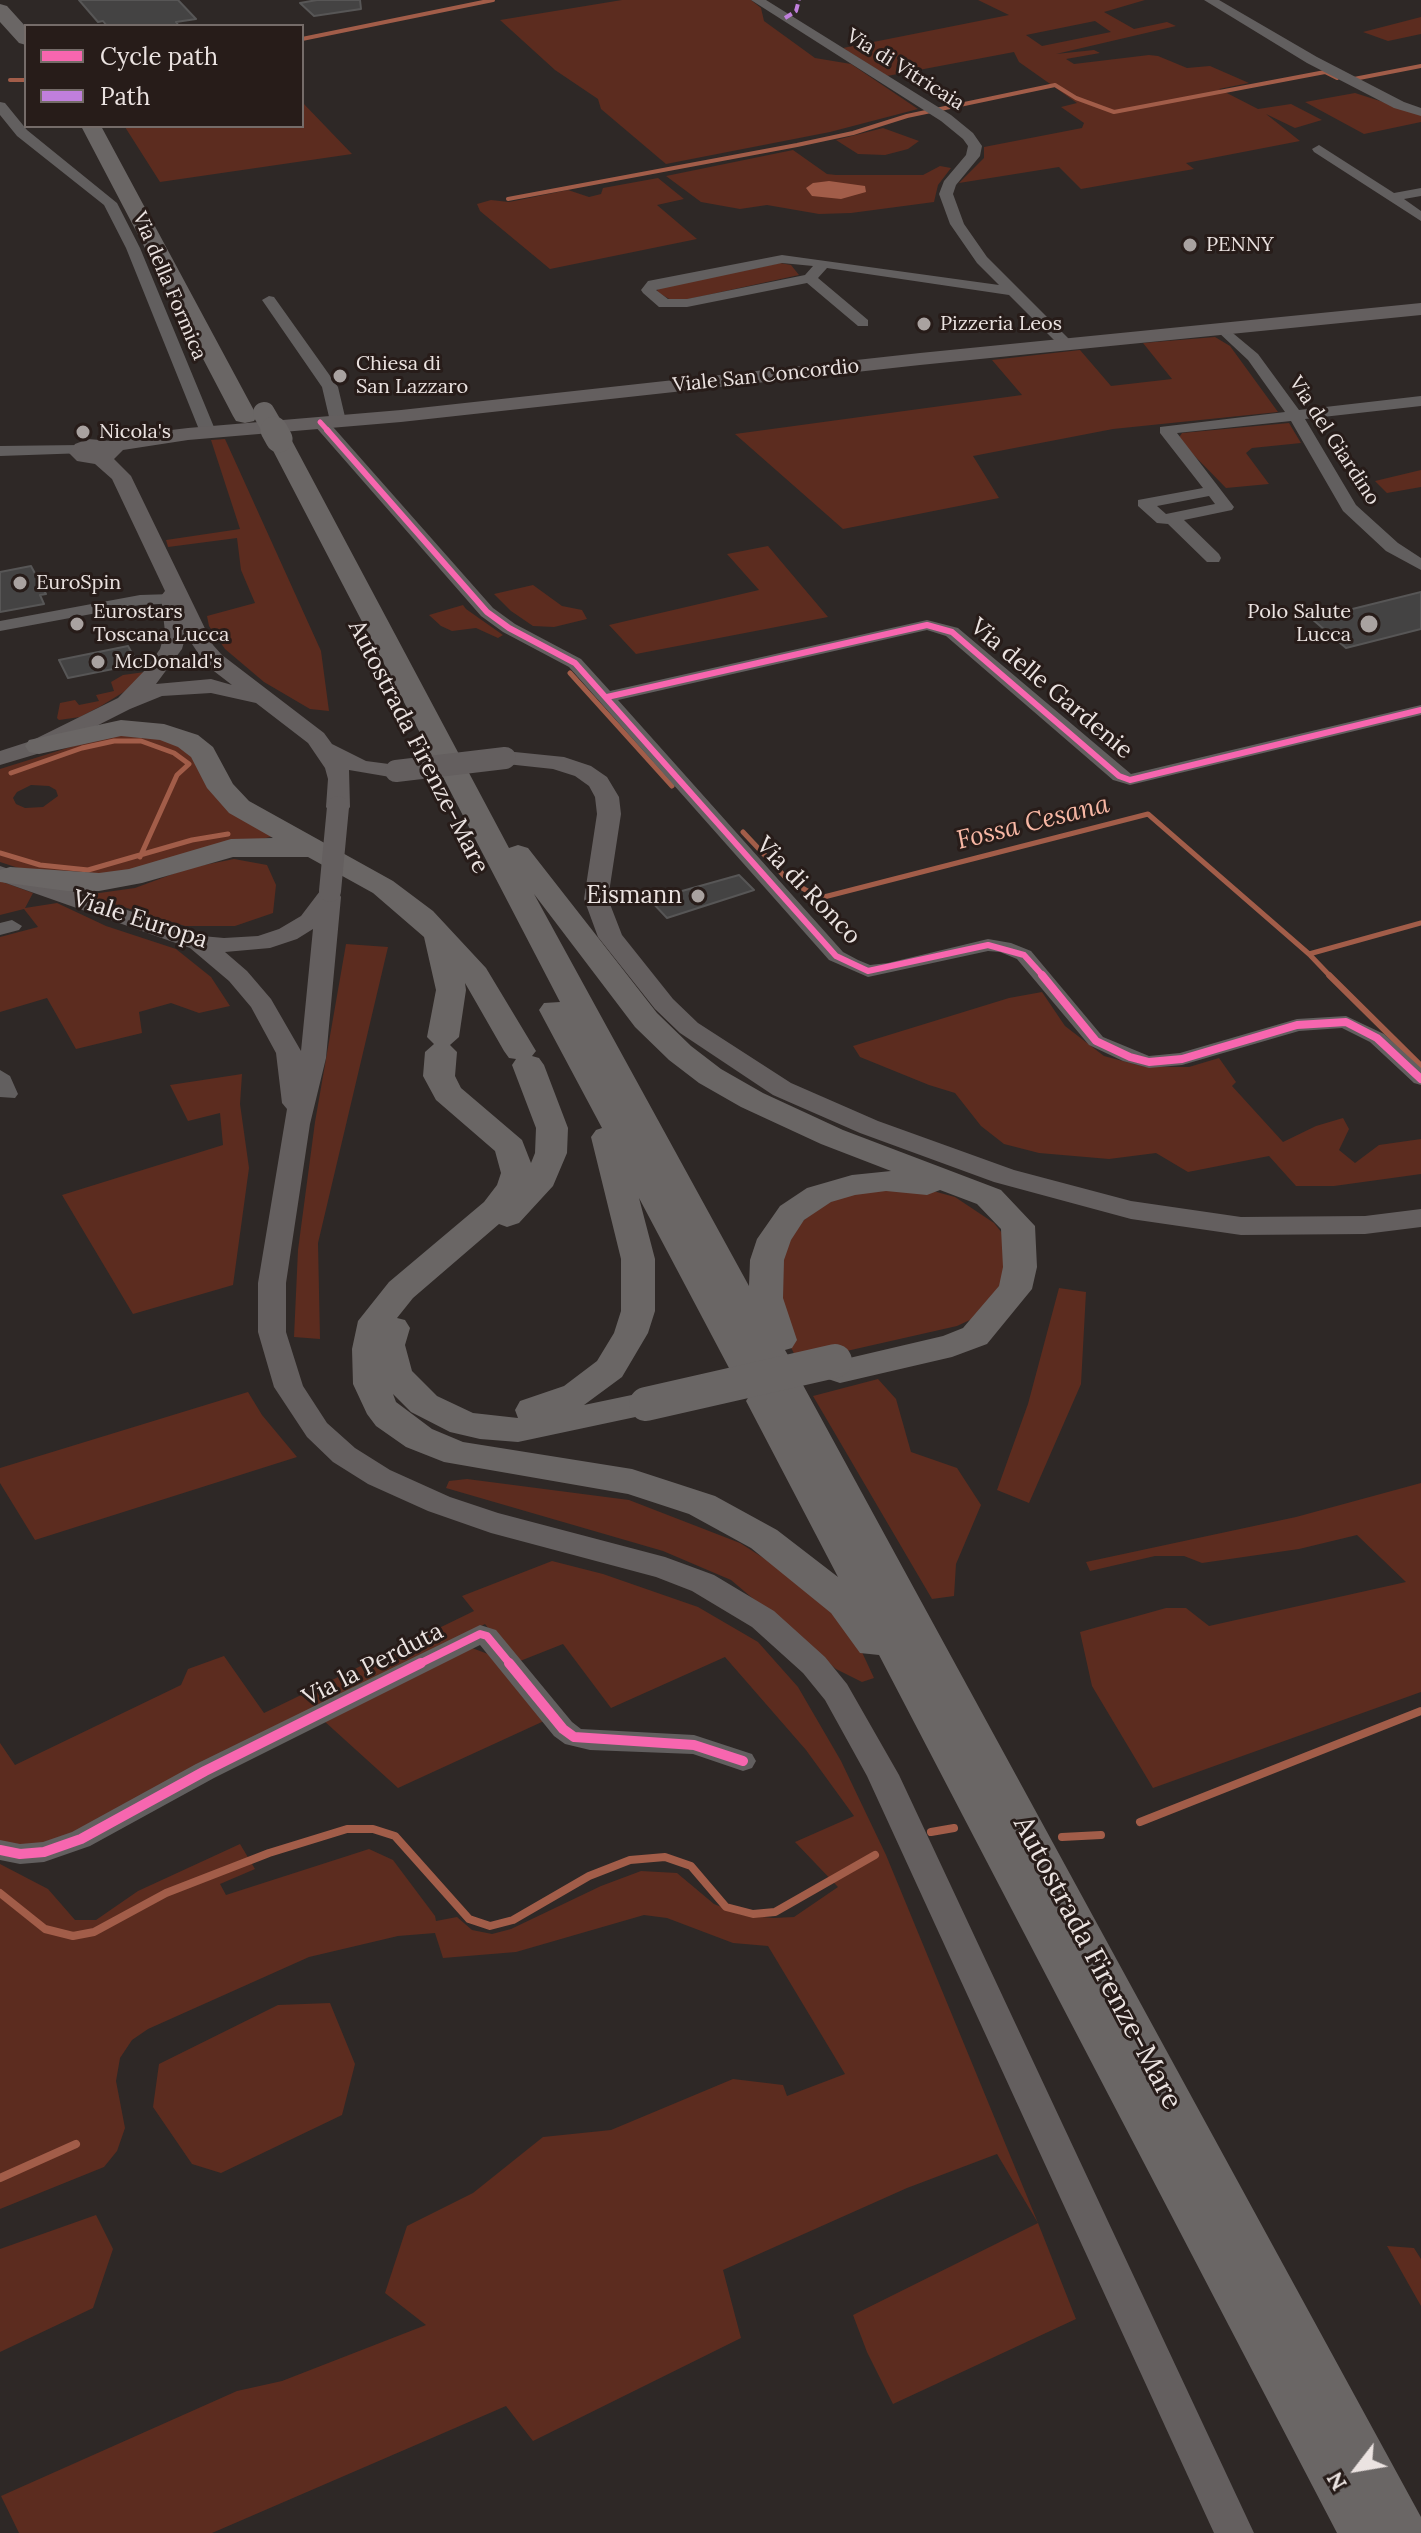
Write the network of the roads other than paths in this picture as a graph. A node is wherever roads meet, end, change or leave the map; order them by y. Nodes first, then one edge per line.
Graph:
1 (7, 0) edge
2 (757, 0) edge
3 (1210, 0) edge
4 (0, 10) edge
5 (30, 24) edge
6 (24, 37) edge
7 (0, 106) edge
8 (1421, 112) edge
9 (92, 128) edge
10 (109, 128) edge
11 (1319, 149) dead end
12 (1421, 192) edge
13 (1392, 197) junction
14 (1421, 217) edge
15 (824, 263) junction
16 (810, 278) junction
17 (1015, 292) junction
18 (269, 300) dead end
19 (1421, 309) edge
20 (863, 323) dead end
21 (1222, 328) junction
22 (1066, 344) junction
23 (1421, 401) edge
24 (255, 414) junction
25 (1294, 415) junction
26 (329, 421) junction
27 (208, 432) junction
28 (269, 441) junction
29 (80, 450) joint
30 (0, 451) edge
31 (106, 453) junction
32 (1213, 491) junction
33 (1172, 518) junction
34 (1213, 558) dead end
35 (1421, 565) edge
36 (171, 589) junction
37 (0, 626) edge
38 (607, 697) junction
39 (268, 703) junction
40 (122, 704) junction
41 (1421, 710) edge
42 (39, 746) junction
43 (325, 749) junction
44 (0, 758) edge
45 (396, 771) junction
46 (458, 778) junction
47 (339, 802) junction
48 (358, 872) junction
49 (5, 874) edge
50 (330, 894) junction
51 (439, 935) junction
52 (199, 943) junction
53 (591, 1079) junction
54 (1421, 1079) edge
55 (297, 1124) junction
56 (1421, 1218) edge
57 (1020, 1253) junction
58 (383, 1370) junction
59 (777, 1379) junction
60 (743, 1761) dead end
61 (0, 1850) edge
62 (1007, 1862) junction
63 (1234, 2533) edge
64 (1363, 2533) edge
65 (1404, 2533) edge

1 - 5 highway
2 - 17 street, Via di Vitricaia
3 - 8 street
4 - 6 highway
7 - 27 street, Via della Formica
9 - 24 highway, Autostrada Firenze-Mare
10 - 24 highway, Autostrada Firenze-Mare
11 - 13 street
12 - 13 street
13 - 14 street
15 - 16 street
15 - 16 street
15 - 17 street
16 - 20 street
17 - 22 street, Via di Vitricaia
18 - 26 street
19 - 21 main road, Viale San Concordio
21 - 22 main road, Viale San Concordio
21 - 25 street, Via del Giardino
22 - 26 main road, Viale San Concordio
23 - 25 street
24 - 28 highway, Autostrada Firenze-Mare
25 - 32 street
25 - 35 street, Via del Giardino
26 - 27 main road, Viale San Concordio
26 - 38 street, Via di Ronco
27 - 31 main road, Viale San Concordio
28 - 46 highway, Autostrada Firenze-Mare
28 - 53 highway, Autostrada Firenze-Mare
29 - 30 street
29 - 31 main road
31 - 36 main road
32 - 33 street
32 - 33 street
33 - 34 street
36 - 37 street
36 - 39 main road
36 - 40 main road
38 - 41 street, Via delle Gardenie
38 - 54 street, Via di Ronco
39 - 40 main road
39 - 43 main road
40 - 42 main road
42 - 44 main road
42 - 48 highway
43 - 45 main road
43 - 47 main road
45 - 47 main road
45 - 56 main road, bridge
46 - 57 highway
46 - 59 highway, Autostrada Firenze-Mare
47 - 50 main road, bridge
48 - 49 highway
48 - 51 highway
49 - 52 main road, Viale Europa
50 - 52 main road, Viale Europa
50 - 55 main road
51 - 58 highway
51 - 58 highway
52 - 55 main road
53 - 58 highway
53 - 59 highway, Autostrada Firenze-Mare
55 - 63 main road
57 - 58 highway
57 - 59 highway
58 - 62 highway
59 - 62 highway, Autostrada Firenze-Mare
59 - 65 highway, Autostrada Firenze-Mare
60 - 61 street, Via la Perduta
62 - 64 highway, Autostrada Firenze-Mare

